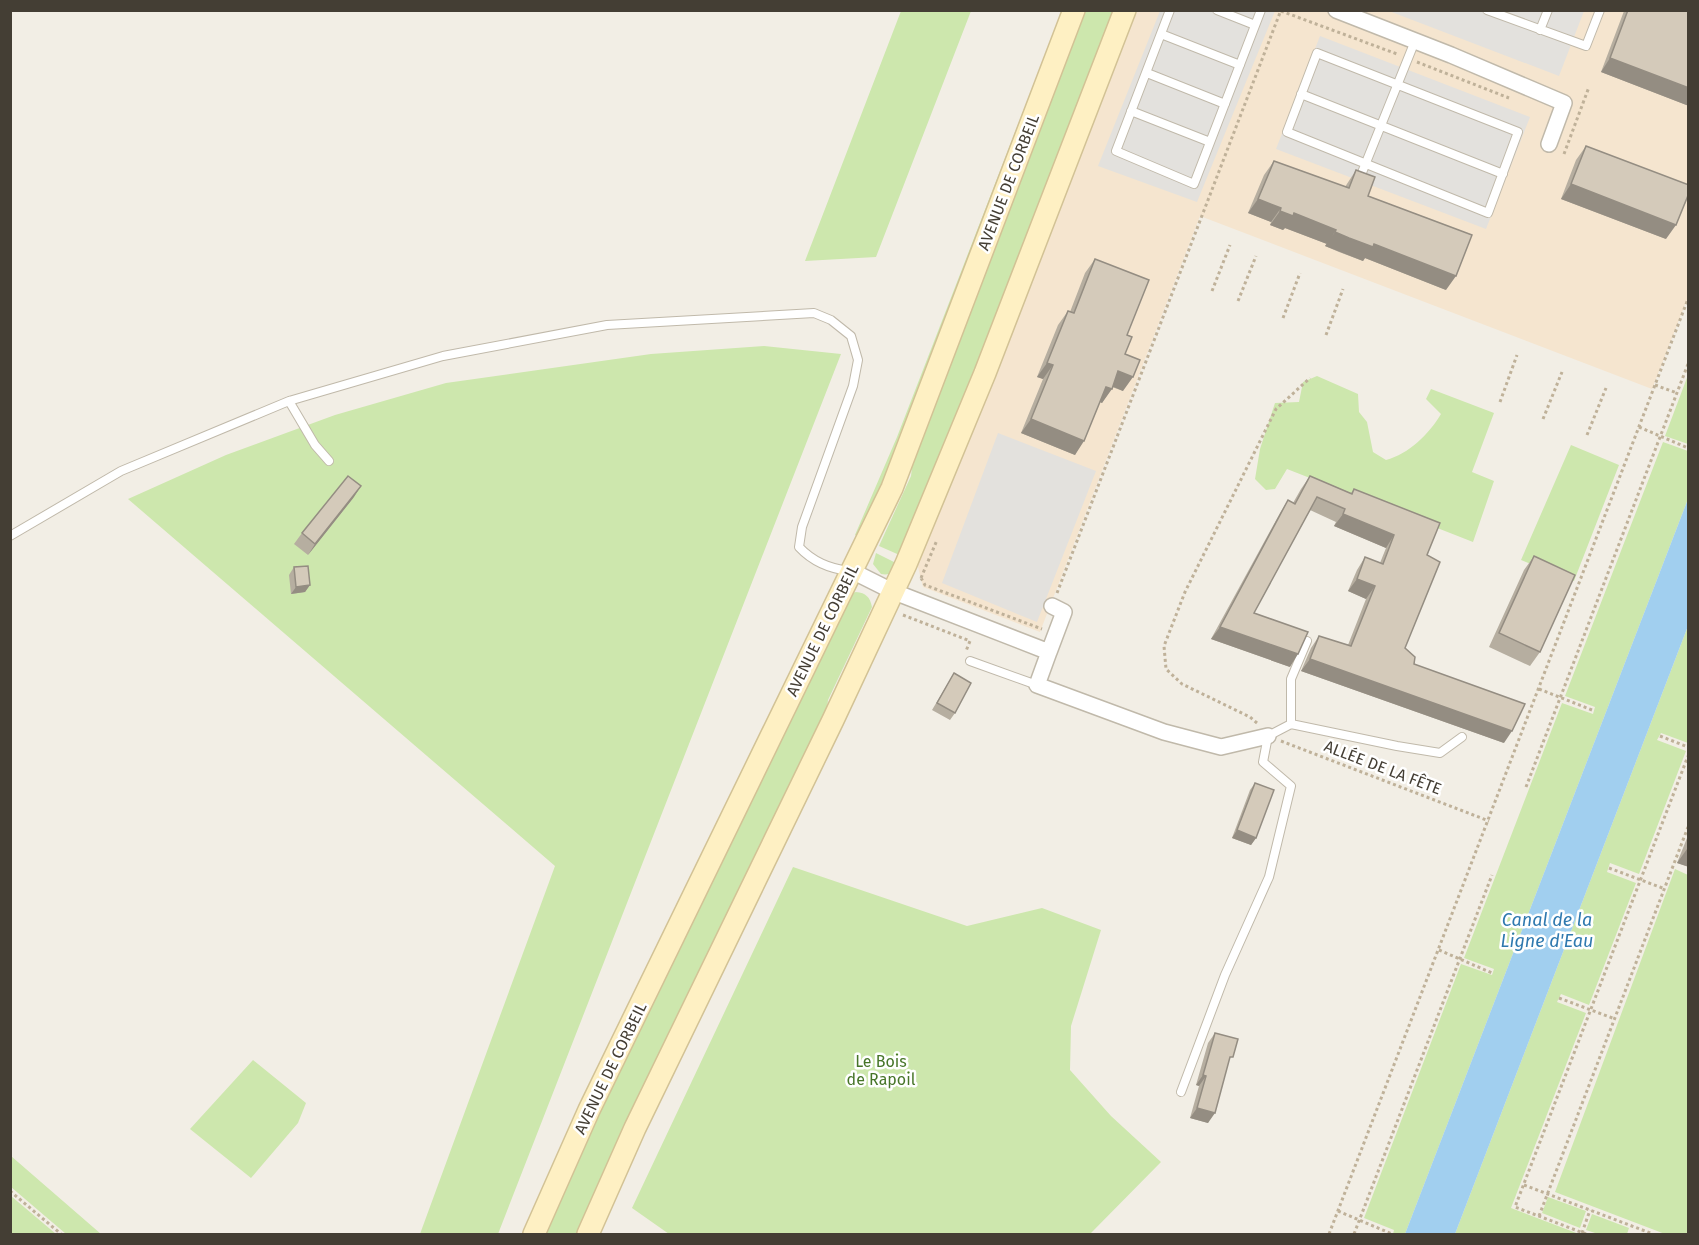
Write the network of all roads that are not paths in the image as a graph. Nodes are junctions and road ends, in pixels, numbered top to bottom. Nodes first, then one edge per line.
1 (1074, 10) edge
2 (1125, 10) edge
3 (1170, 10) edge
4 (1217, 10) edge
5 (1261, 10) edge
6 (1336, 10) edge
7 (1487, 10) edge
8 (1548, 10) edge
9 (1600, 10) edge
10 (1255, 25) junction
11 (1540, 30) junction
12 (1161, 34) junction
13 (1415, 41) junction
14 (1240, 65) junction
15 (1147, 73) junction
16 (1398, 85) junction
17 (1302, 94) junction
18 (1225, 104) junction
19 (1131, 111) junction
20 (1382, 124) junction
21 (1210, 142) junction
22 (1549, 144) dead end
23 (1365, 164) junction
24 (1503, 174) junction
25 (1359, 180) edge
26 (289, 401) junction
27 (329, 461) dead end
28 (10, 536) edge
29 (852, 571) junction
30 (892, 591) junction
31 (1052, 606) road end
32 (1307, 640) edge
33 (1043, 649) junction
34 (970, 661) road end
35 (1037, 686) junction
36 (1291, 724) junction
37 (1268, 736) junction
38 (1462, 737) dead end
39 (1181, 1092) dead end
40 (534, 1234) edge
41 (588, 1234) edge

1 - 29 main road, AVENUE DE CORBEIL
2 - 30 main road
3 - 12 lane
4 - 10 lane
5 - 10 lane
6 - 13 street
7 - 11 lane
8 - 11 lane
9 - 11 lane
10 - 14 lane
12 - 14 lane
12 - 15 lane
13 - 16 lane
13 - 22 street
14 - 18 lane
15 - 18 lane
15 - 19 lane
16 - 17 lane
16 - 20 lane
16 - 24 lane
17 - 20 lane
17 - 23 lane
18 - 21 lane
19 - 21 lane
19 - 21 lane
20 - 23 lane
20 - 24 lane
23 - 24 lane
23 - 25 lane
26 - 27 lane
26 - 28 lane
26 - 29 lane
29 - 30 street
29 - 40 main road, AVENUE DE CORBEIL
30 - 33 street
30 - 41 main road
31 - 33 street
32 - 36 lane
33 - 35 street
34 - 35 lane
35 - 37 street
36 - 37 lane
36 - 38 lane
37 - 39 lane

